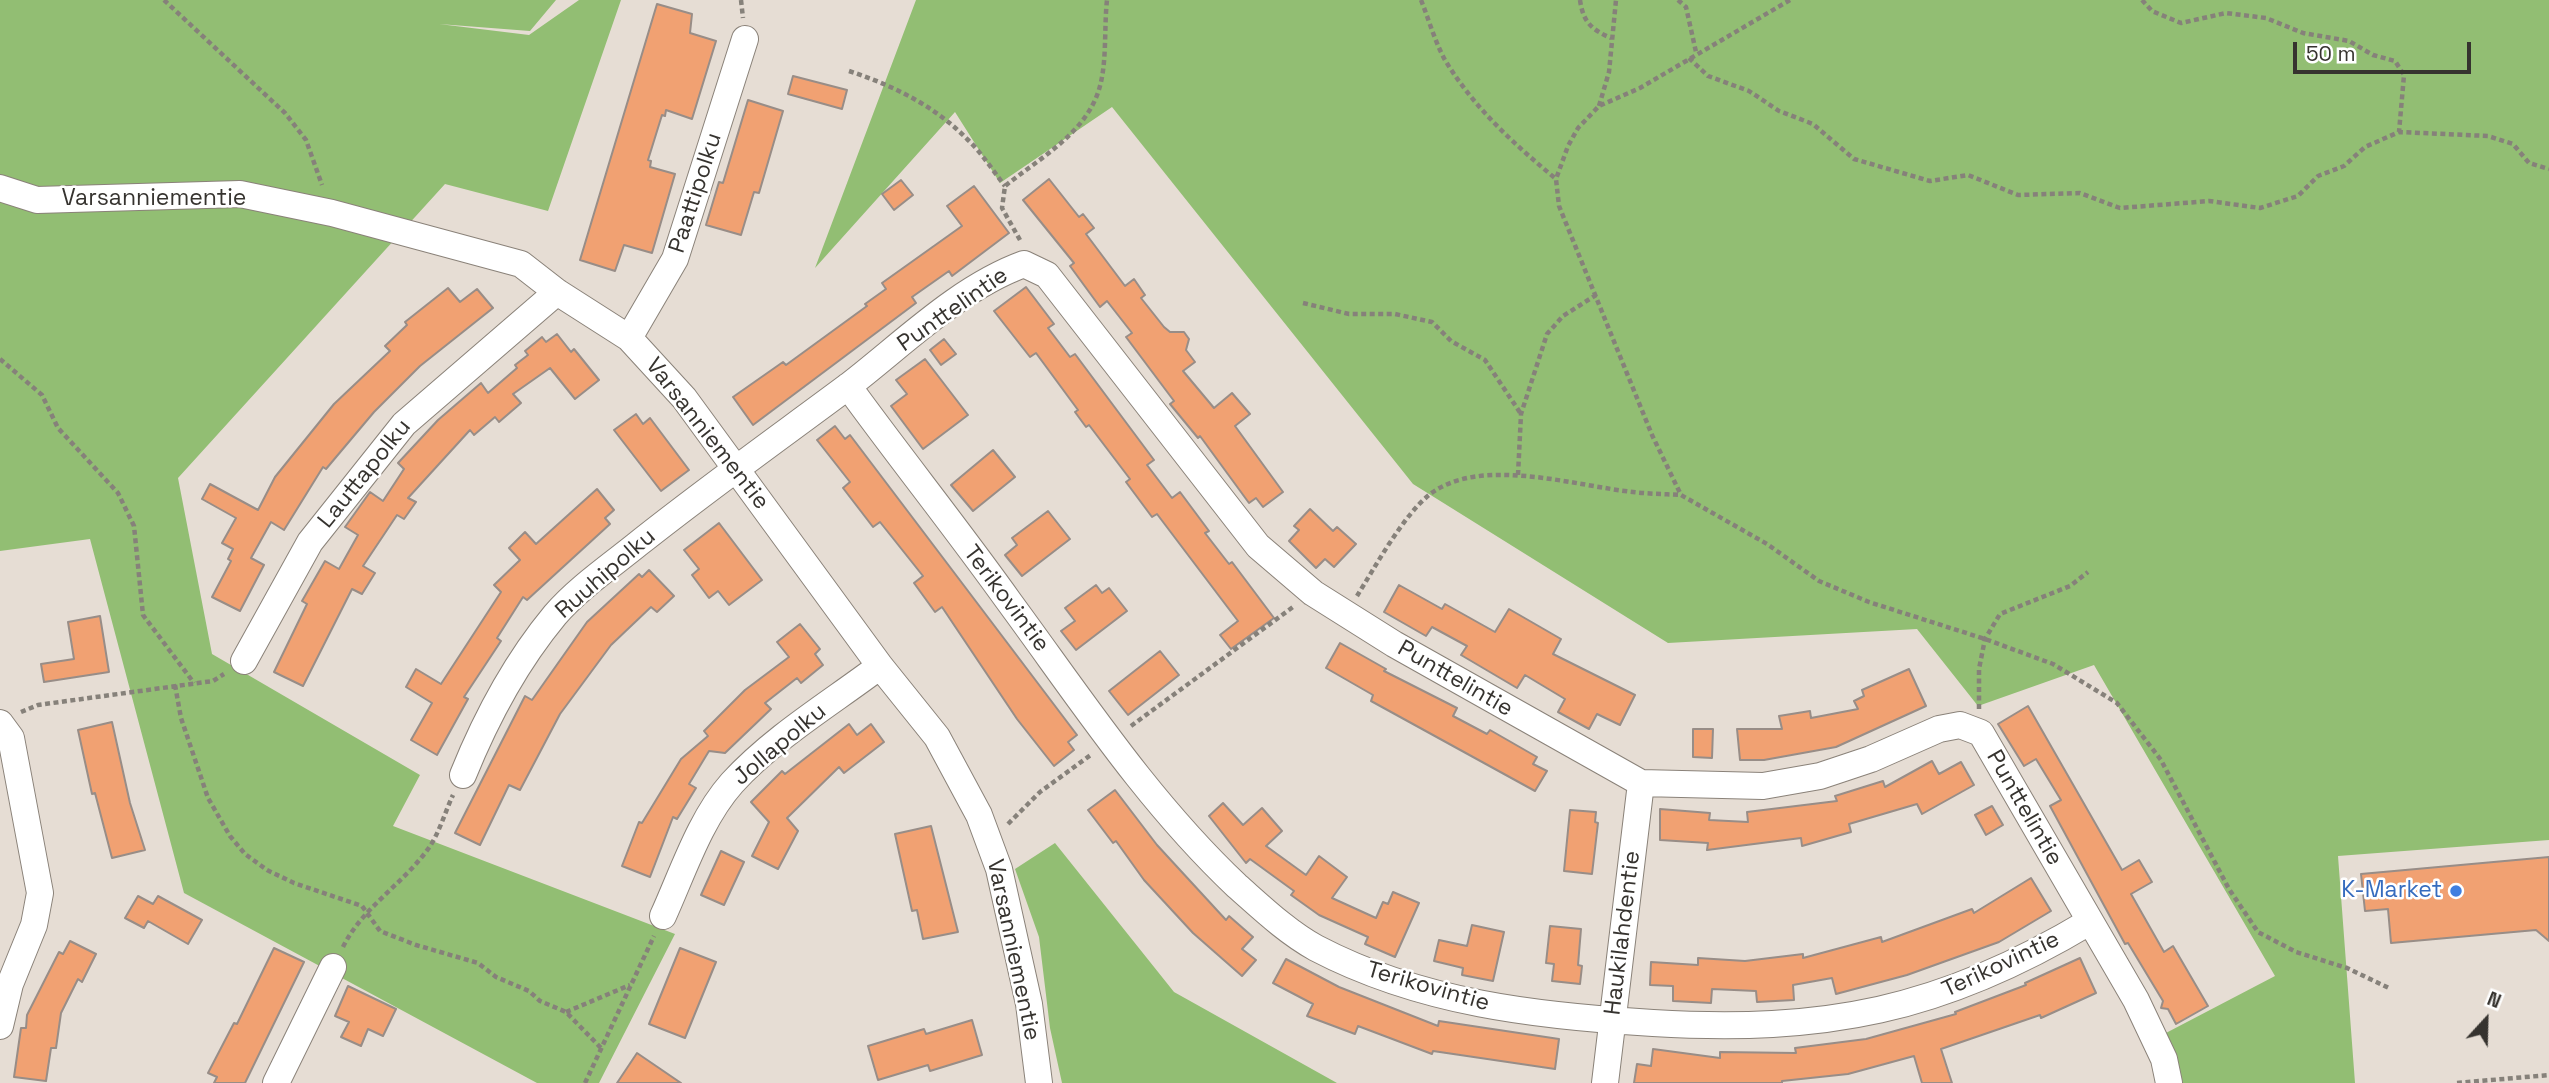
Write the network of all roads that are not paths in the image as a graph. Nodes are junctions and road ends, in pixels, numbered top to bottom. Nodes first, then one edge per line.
1 (746, 40) dead end
2 (0, 188) edge
3 (557, 292) junction
4 (629, 338) junction
5 (848, 386) junction
6 (734, 468) junction
7 (244, 661) road end
8 (880, 666) junction
9 (6, 719) edge
10 (463, 775) road end
11 (1641, 783) junction
12 (663, 916) road end
13 (2089, 922) junction
14 (333, 967) road end
15 (1612, 1021) junction
16 (0, 1026) edge
17 (276, 1083) edge
18 (1039, 1083) edge
19 (1605, 1083) edge
20 (2169, 1083) edge

1 - 4 street, Paattipolku
2 - 3 street, Varsanniementie
3 - 4 street, Varsanniementie
3 - 7 street, Lauttapolku
4 - 6 street, Varsanniementie
5 - 6 street, Punttelintie
5 - 11 street, Punttelintie
5 - 15 street, Terikovintie
6 - 8 street, Varsanniementie
6 - 10 street, Ruuhipolku
8 - 12 street, Jollapolku
8 - 18 street, Varsanniementie
9 - 16 street
11 - 13 street, Punttelintie
11 - 15 street, Haukilahdentie
13 - 15 street, Terikovintie
13 - 20 street, Punttelintie
14 - 17 street
15 - 19 street, Haukilahdentie

